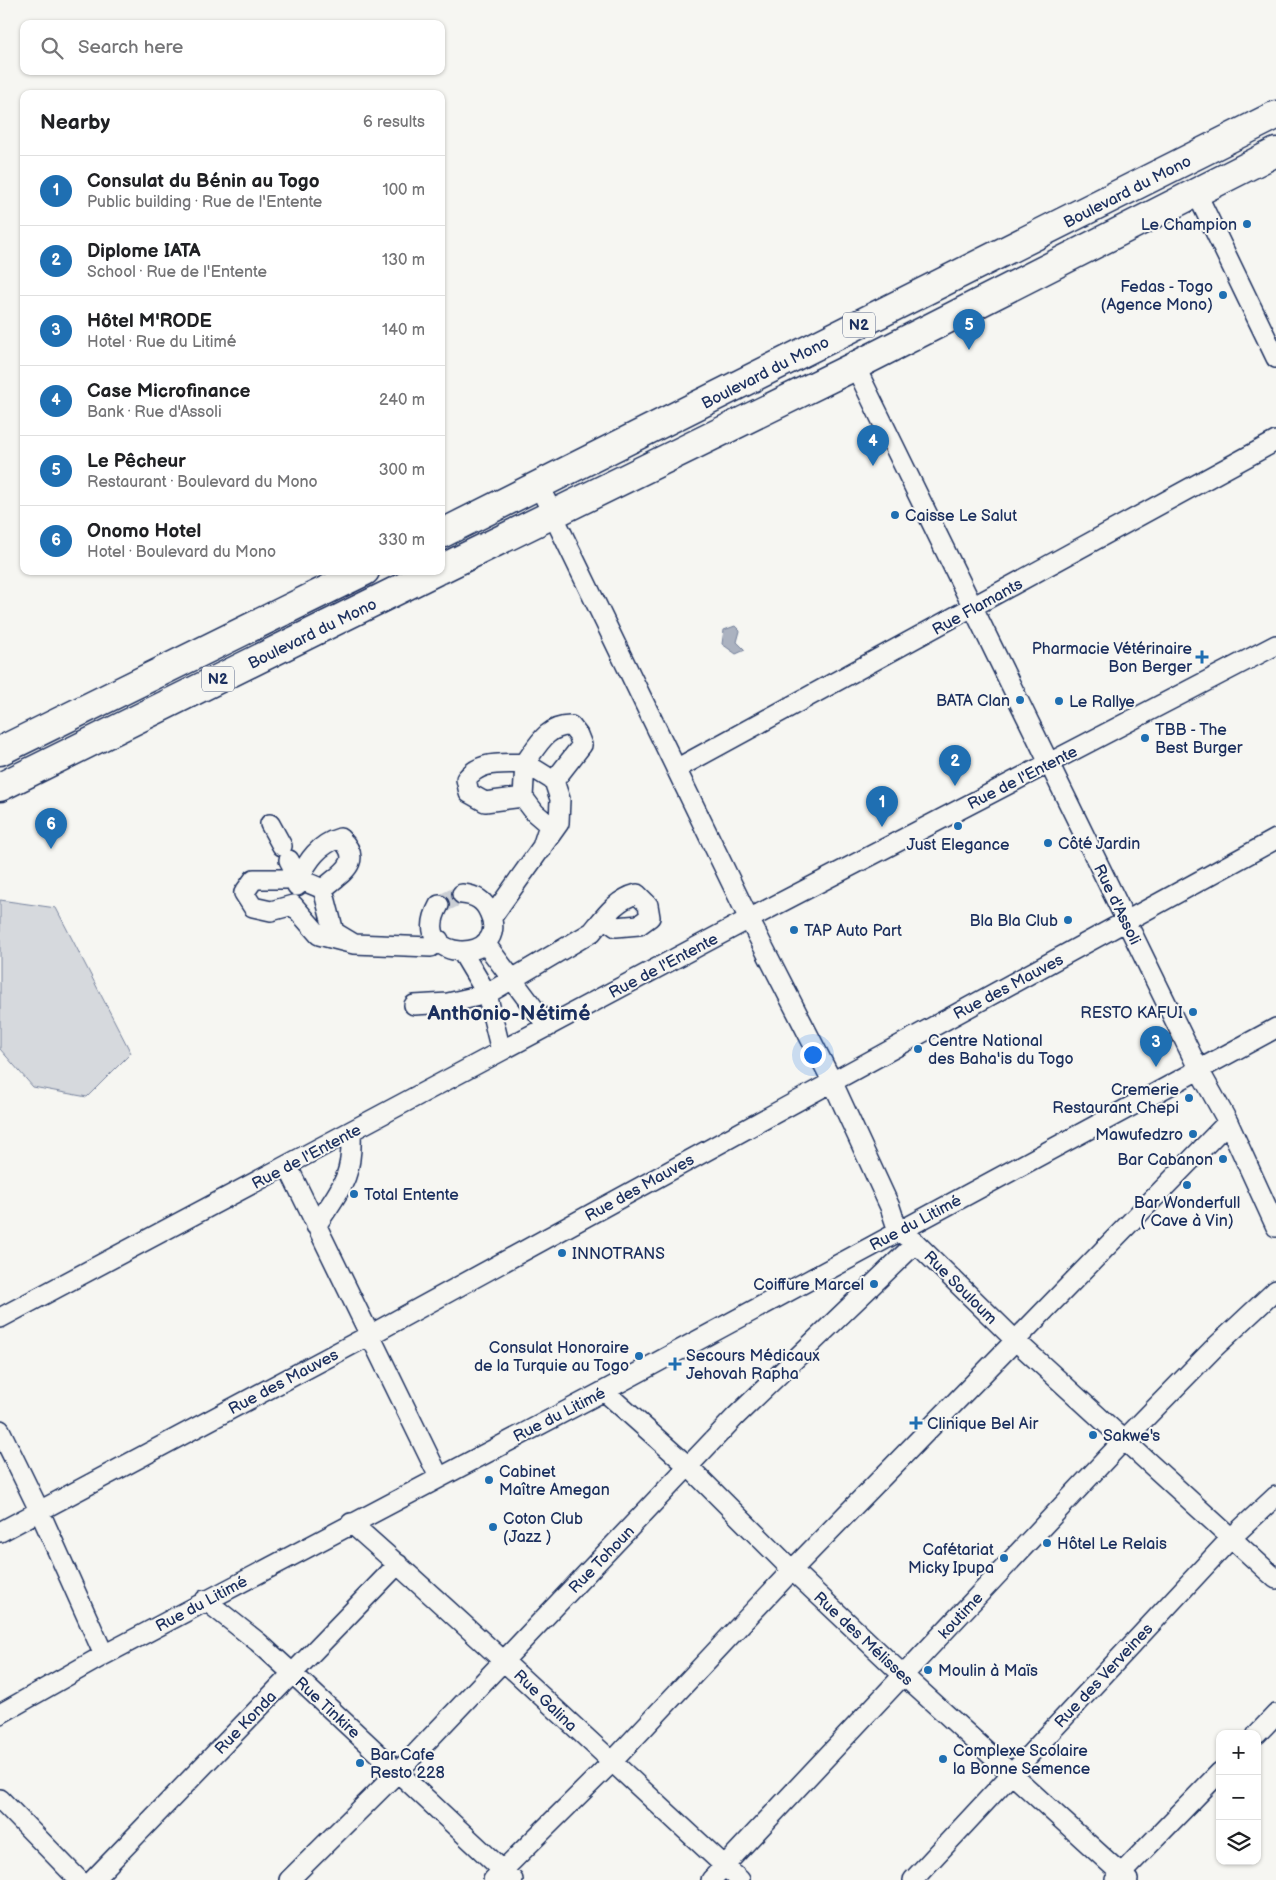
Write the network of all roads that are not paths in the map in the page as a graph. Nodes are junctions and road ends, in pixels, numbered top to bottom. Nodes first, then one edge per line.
1 (1276, 115) edge
2 (1276, 152) edge
3 (1196, 192) junction
4 (1276, 358) edge
5 (855, 366) junction
6 (1276, 441) edge
7 (539, 486) junction
8 (554, 513) junction
9 (445, 532) edge
10 (445, 567) edge
11 (357, 575) edge
12 (428, 575) edge
13 (973, 608) junction
14 (1276, 645) edge
15 (0, 751) edge
16 (525, 763) junction
17 (1050, 763) junction
18 (676, 769) junction
19 (554, 781) junction
20 (0, 787) edge
21 (523, 796) junction
22 (270, 824) dead end
23 (1276, 839) edge
24 (540, 850) junction
25 (299, 879) junction
26 (323, 889) junction
27 (462, 894) dead end
28 (293, 905) junction
29 (439, 905) dead end
30 (492, 917) junction
31 (604, 918) dead end
32 (749, 919) junction
33 (1127, 922) junction
34 (439, 940) junction
35 (485, 943) junction
36 (354, 944) junction
37 (462, 952) junction
38 (511, 978) junction
39 (487, 994) junction
40 (414, 1005) dead end
41 (548, 1027) junction
42 (1276, 1028) edge
43 (501, 1051) junction
44 (1199, 1070) junction
45 (832, 1081) junction
46 (1228, 1122) junction
47 (351, 1133) junction
48 (288, 1167) junction
49 (1274, 1220) edge
50 (316, 1226) junction
51 (898, 1231) junction
52 (916, 1243) junction
53 (1276, 1290) edge
54 (0, 1318) edge
55 (370, 1334) junction
56 (1016, 1341) junction
57 (604, 1391) junction
58 (0, 1430) edge
59 (1124, 1440) junction
60 (689, 1467) junction
61 (439, 1476) junction
62 (1276, 1496) edge
63 (39, 1510) junction
64 (351, 1523) junction
65 (0, 1532) edge
66 (1231, 1538) junction
67 (398, 1564) junction
68 (792, 1570) junction
69 (1276, 1579) edge
70 (205, 1600) junction
71 (104, 1655) junction
72 (504, 1660) junction
73 (292, 1673) junction
74 (903, 1675) junction
75 (0, 1714) edge
76 (1276, 1714) edge
77 (1261, 1730) edge
78 (611, 1763) junction
79 (398, 1772) junction
80 (1011, 1773) junction
81 (1217, 1775) edge
82 (0, 1800) edge
83 (725, 1867) junction
84 (503, 1877) edge
85 (1122, 1878) edge
86 (79, 1880) edge
87 (93, 1880) edge
88 (290, 1880) edge
89 (710, 1880) edge
90 (740, 1880) edge
91 (913, 1880) edge

1 - 7 highway, Boulevard du Mono / N2
2 - 3 highway, Boulevard du Mono / N2
3 - 4 street
3 - 5 highway, Boulevard du Mono / N2
5 - 8 highway, Boulevard du Mono / N2
5 - 13 street, Rue d'Assoli
6 - 13 street, Rue Flamants
7 - 8 street
7 - 9 highway, Boulevard du Mono / N2
8 - 10 highway, Boulevard du Mono / N2
8 - 18 street
11 - 15 highway, Boulevard du Mono / N2
12 - 20 highway, Boulevard du Mono / N2
13 - 17 street, Rue d'Assoli
13 - 18 street, Rue Flamants
14 - 17 street, Rue de l'Entente
16 - 19 street
16 - 19 street
16 - 21 street
16 - 21 street
17 - 32 street, Rue de l'Entente
17 - 33 street, Rue d'Assoli
18 - 32 street
19 - 24 street
21 - 24 street
22 - 25 street
23 - 33 street, Rue des Mauves
24 - 30 street
25 - 26 street
25 - 26 street
25 - 28 street
25 - 28 street
26 - 36 street
27 - 30 street
28 - 36 street
29 - 34 street
30 - 35 street
31 - 38 street
32 - 41 street, Rue de l'Entente
32 - 45 street
33 - 44 street, Rue d'Assoli
33 - 45 street, Rue des Mauves
34 - 36 street
34 - 37 street
35 - 37 street
35 - 38 street
37 - 39 street
38 - 39 street
38 - 41 street
39 - 40 street
39 - 43 street
41 - 43 street, Rue de l'Entente
42 - 44 street, Rue du Litimé
43 - 47 street, Rue de l'Entente
44 - 46 street, Rue d'Assoli
44 - 51 street, Rue du Litimé
45 - 51 street
45 - 55 street, Rue des Mauves
46 - 49 street, Rue d'Assoli
46 - 56 street
47 - 48 street, Rue de l'Entente
47 - 50 street
48 - 50 street
48 - 54 street, Rue de l'Entente
50 - 55 street
51 - 52 street, Rue Souloum
51 - 57 street, Rue du Litimé
52 - 56 street, Rue Souloum
52 - 60 street, Rue Tohoun
53 - 59 street, koutime
55 - 61 street
55 - 63 street, Rue des Mauves
56 - 59 street, Rue Souloum
56 - 68 street
57 - 60 street, Rue des Mélisses
57 - 61 street, Rue du Litimé
58 - 63 street
59 - 66 street, Rue Souloum
59 - 74 street, koutime
60 - 68 street, Rue des Mélisses
60 - 72 street, Rue Tohoun
61 - 64 street, Rue du Litimé
62 - 66 street, Rue des Verveines
63 - 65 street, Rue des Mauves
63 - 71 street
64 - 67 street, Rue Galina
64 - 70 street, Rue du Litimé
66 - 69 street, Rue Souloum
66 - 80 street, Rue des Verveines
67 - 72 street, Rue Galina
67 - 73 street, Rue Konda
68 - 74 street, Rue des Mélisses
68 - 78 street
70 - 71 street, Rue du Litimé
70 - 73 street, Rue Tinkire
71 - 75 street, Rue du Litimé
72 - 78 street, Rue Galina
72 - 79 street, Rue Tohoun
73 - 79 street, Rue Tinkire
73 - 87 street, Rue Konda
74 - 80 street, Rue des Mélisses
74 - 83 street, koutime
76 - 77 street
78 - 83 street, Rue Galina
78 - 84 street
79 - 84 street, Rue Tinkire
79 - 88 street, Rue Tohoun
80 - 85 street, Rue des Mélisses
80 - 91 street, Rue des Verveines
81 - 85 street
82 - 86 street
83 - 89 street, koutime
83 - 90 street, Rue Galina

